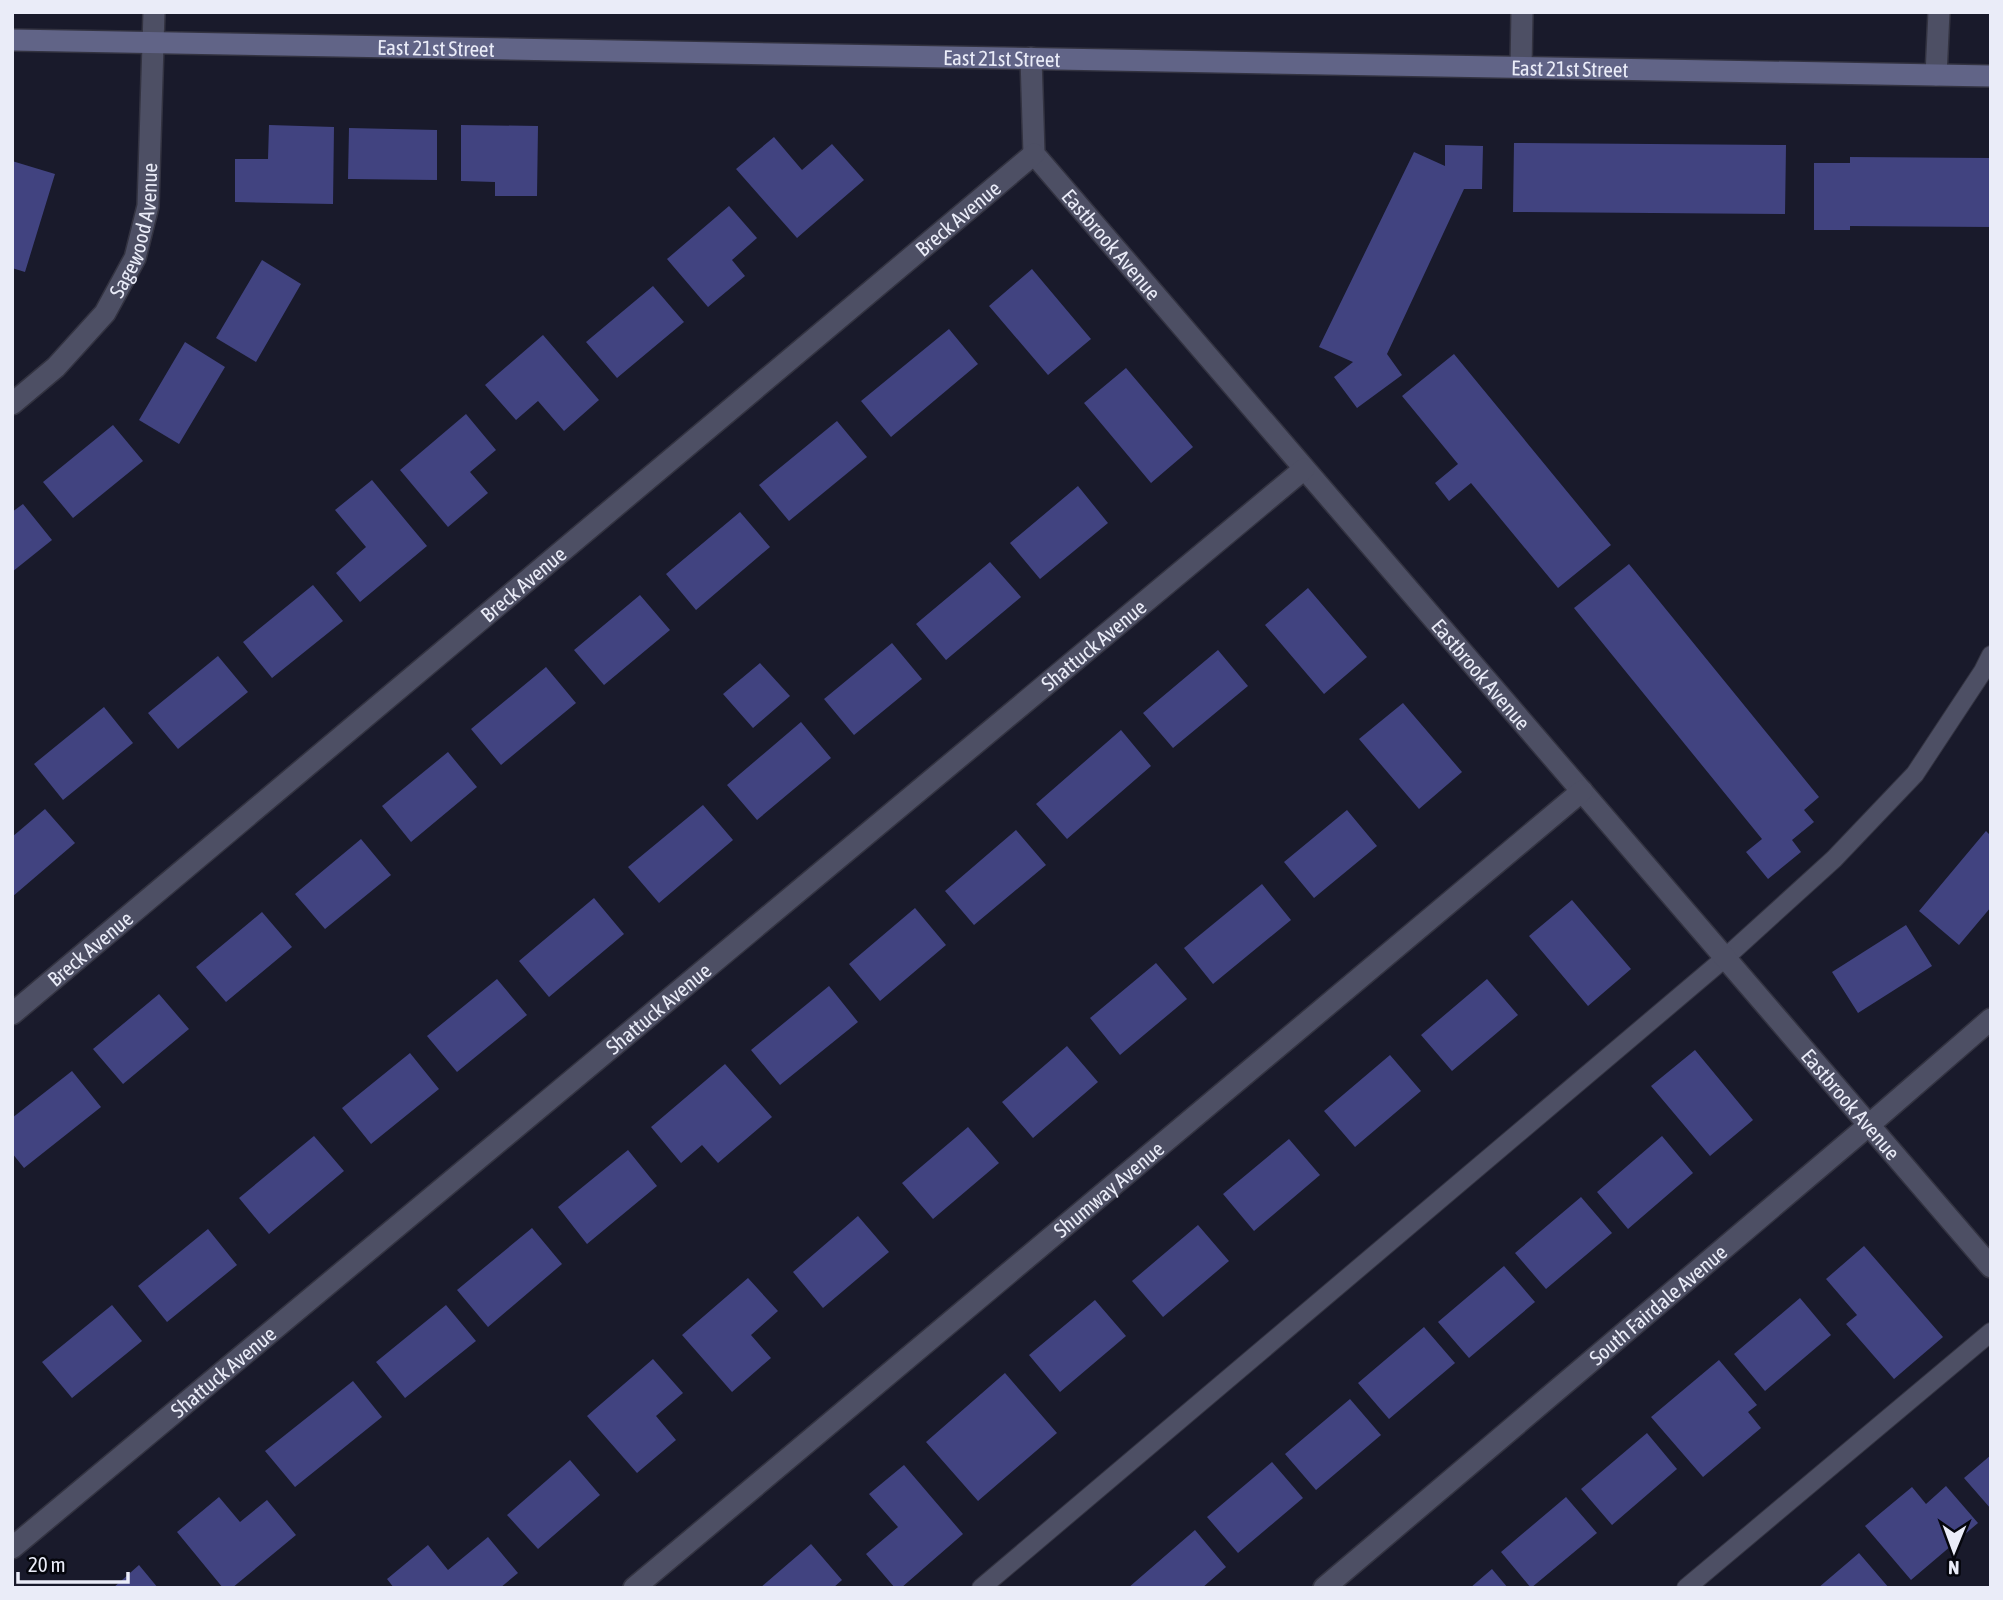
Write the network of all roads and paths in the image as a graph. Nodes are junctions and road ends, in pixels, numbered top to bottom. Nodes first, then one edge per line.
1 (154, 12) edge
2 (1522, 12) edge
3 (1939, 12) edge
4 (12, 40) edge
5 (152, 42) junction
6 (1031, 58) junction
7 (1521, 67) junction
8 (1936, 75) junction
9 (1991, 76) edge
10 (1034, 154) junction
11 (12, 404) edge
12 (1304, 469) junction
13 (1991, 655) edge
14 (1581, 791) junction
15 (1725, 958) junction
16 (12, 1014) edge
17 (1991, 1019) edge
18 (1869, 1125) junction
19 (1991, 1267) edge
20 (1991, 1332) edge
21 (12, 1548) edge
22 (634, 1588) edge
23 (981, 1588) edge
24 (1324, 1588) edge
25 (1686, 1588) edge

1 - 5 street, Sagewood Avenue
2 - 7 street
3 - 8 street
4 - 5 street, East 21st Street
5 - 6 street, East 21st Street
5 - 11 street, Sagewood Avenue
6 - 7 street, East 21st Street
6 - 10 street
7 - 8 street, East 21st Street
8 - 9 street, East 21st Street
10 - 12 street, Eastbrook Avenue
10 - 16 street, Breck Avenue
12 - 14 street, Eastbrook Avenue
12 - 21 street, Shattuck Avenue
13 - 15 lane
14 - 15 street, Eastbrook Avenue
14 - 22 street, Shumway Avenue
15 - 18 street, Eastbrook Avenue
15 - 23 lane
17 - 18 street, South Fairdale Avenue
18 - 19 street, Eastbrook Avenue
18 - 24 street, South Fairdale Avenue
20 - 25 lane

